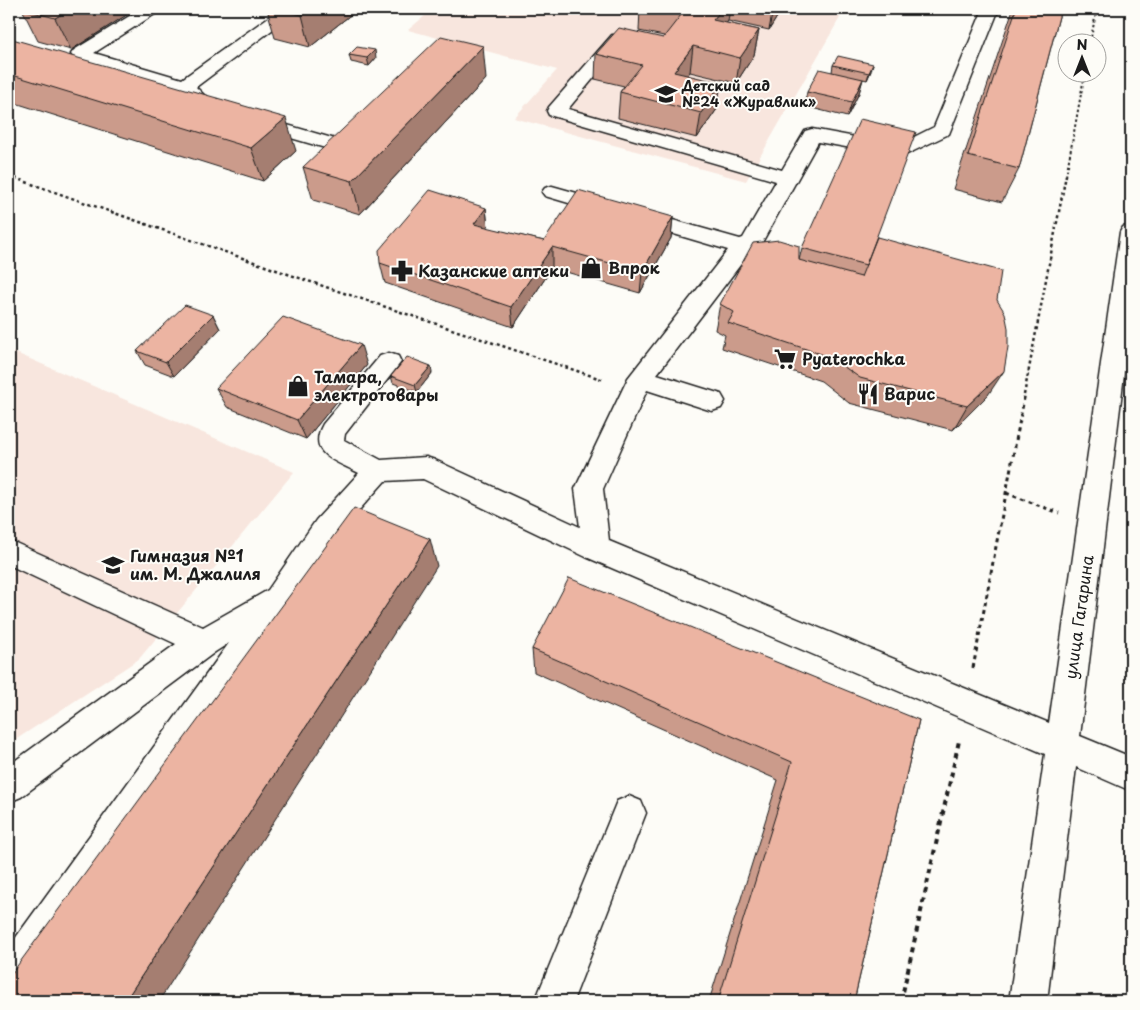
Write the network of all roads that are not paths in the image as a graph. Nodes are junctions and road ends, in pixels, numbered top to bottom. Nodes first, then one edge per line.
1 (152, 9) edge
2 (290, 9) edge
3 (990, 9) edge
4 (618, 39) edge
5 (185, 86) junction
6 (374, 123) edge
7 (788, 178) junction
8 (552, 192) dead end
9 (1130, 245) edge
10 (742, 247) junction
11 (389, 362) dead end
12 (638, 384) junction
13 (712, 401) dead end
14 (378, 471) junction
15 (596, 548) junction
16 (9, 552) edge
17 (282, 596) junction
18 (204, 642) junction
19 (1062, 745) junction
20 (1131, 774) edge
21 (9, 785) edge
22 (629, 813) dead end
23 (9, 979) edge
24 (554, 1001) edge
25 (1028, 1001) edge

1 - 5 street
2 - 5 street
3 - 7 street
4 - 7 street
5 - 6 street
7 - 10 street
8 - 10 street
9 - 19 street, улица Гагарина
10 - 12 street
11 - 14 street
12 - 13 street
12 - 15 street
14 - 15 street
14 - 17 street
15 - 19 street
16 - 18 street
17 - 18 street
17 - 23 street
18 - 21 street
19 - 20 street
19 - 25 street, улица Гагарина
22 - 24 street

